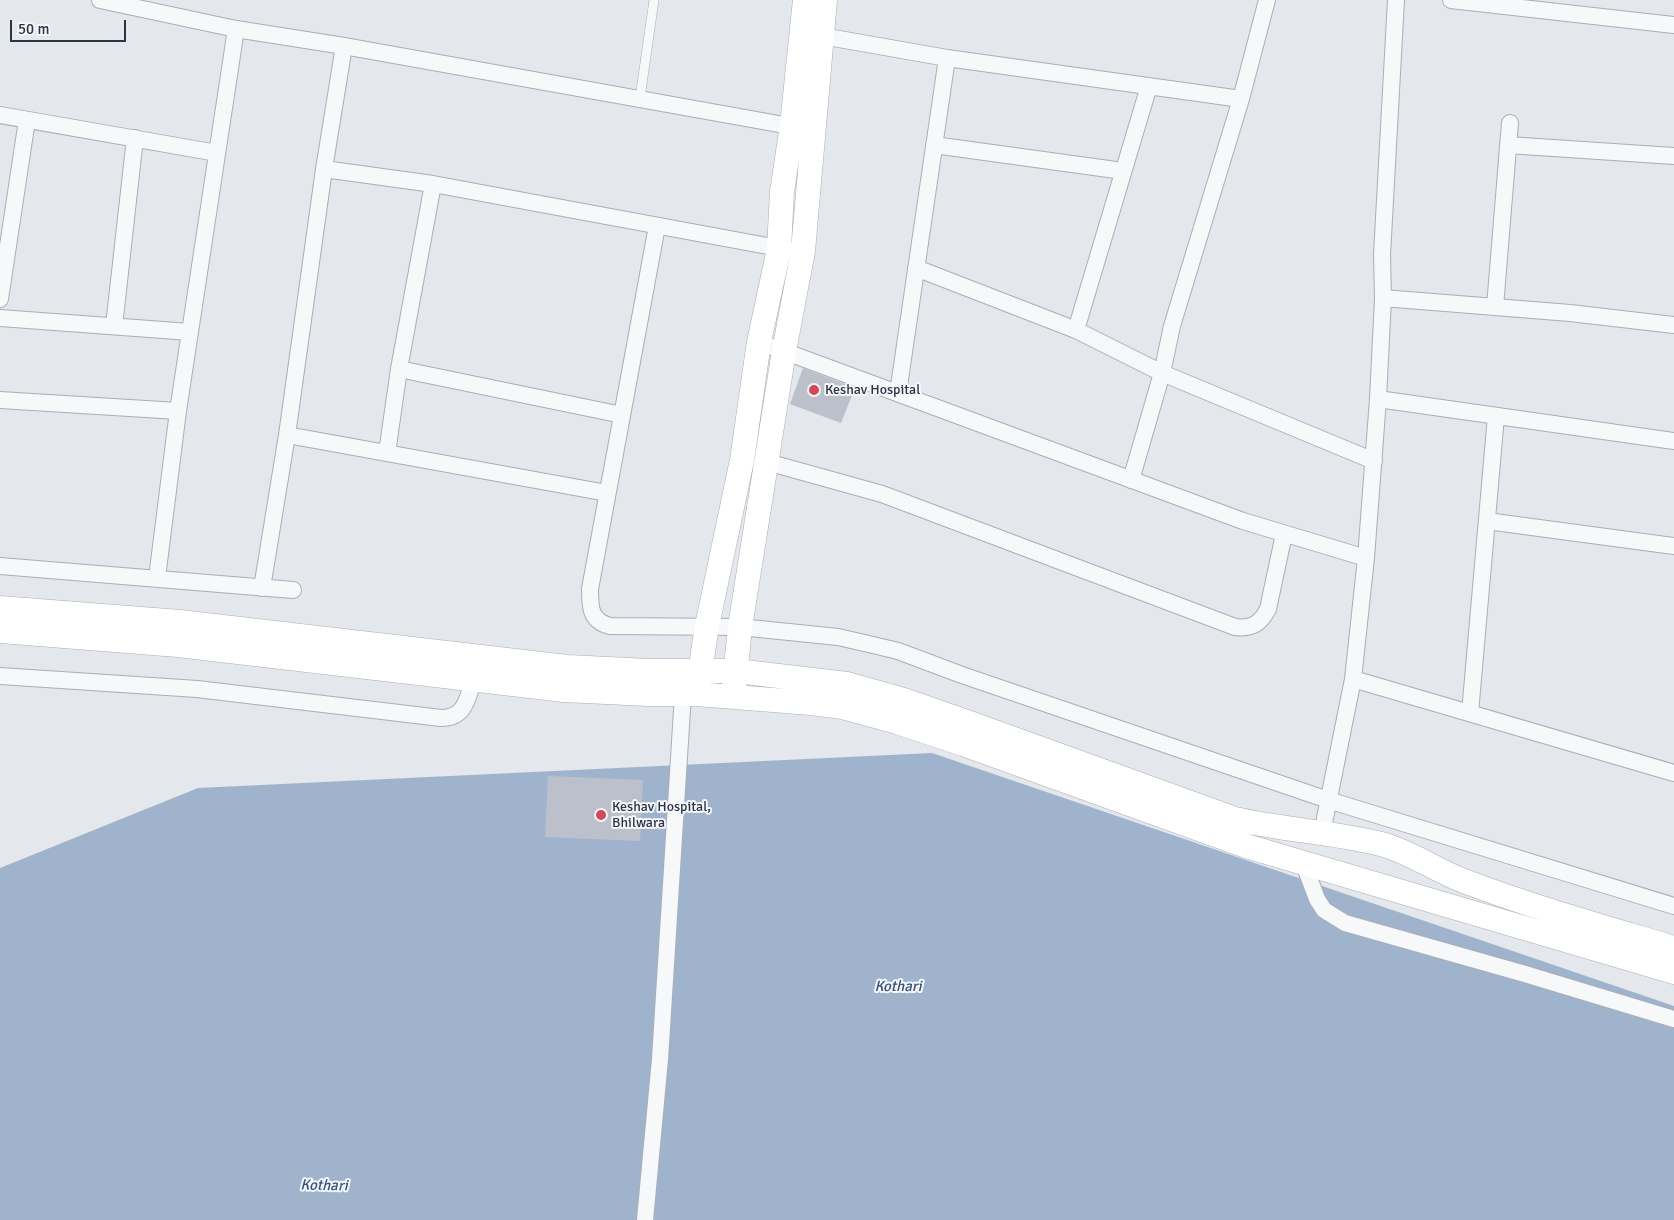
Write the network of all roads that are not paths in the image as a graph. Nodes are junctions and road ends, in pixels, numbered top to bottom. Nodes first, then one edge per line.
1 (654, 0) edge
2 (805, 0) edge
3 (825, 0) edge
4 (1267, 0) edge
5 (1396, 0) edge
6 (1451, 0) edge
7 (110, 1) edge
8 (1550, 6) edge
9 (1674, 25) edge
10 (236, 29) junction
11 (822, 36) junction
12 (344, 46) junction
13 (947, 58) junction
14 (1148, 86) junction
15 (640, 98) junction
16 (1241, 99) junction
17 (0, 115) edge
18 (27, 120) junction
19 (1510, 123) dead end
20 (803, 128) junction
21 (135, 138) junction
22 (934, 145) junction
23 (1508, 145) junction
24 (217, 153) junction
25 (1674, 156) edge
26 (324, 169) junction
27 (1123, 171) junction
28 (433, 184) junction
29 (656, 226) junction
30 (779, 249) junction
31 (803, 251) junction
32 (916, 268) junction
33 (0, 298) edge
34 (1383, 298) junction
35 (1495, 307) junction
36 (0, 318) edge
37 (1674, 325) edge
38 (114, 326) junction
39 (1076, 330) junction
40 (190, 332) junction
41 (760, 342) junction
42 (784, 351) junction
43 (399, 369) junction
44 (1162, 373) junction
45 (898, 393) junction
46 (1378, 399) junction
47 (0, 400) edge
48 (178, 411) junction
49 (622, 415) junction
50 (1496, 416) junction
51 (287, 434) junction
52 (1674, 441) edge
53 (387, 453) junction
54 (1374, 461) junction
55 (767, 462) junction
56 (1131, 480) junction
57 (607, 493) junction
58 (1487, 521) junction
59 (1284, 534) junction
60 (1674, 546) edge
61 (1366, 558) junction
62 (0, 566) edge
63 (157, 578) junction
64 (262, 588) junction
65 (293, 590) dead end
66 (0, 608) edge
67 (707, 626) junction
68 (740, 627) junction
69 (0, 631) edge
70 (700, 670) junction
71 (736, 671) junction
72 (0, 676) edge
73 (474, 679) junction
74 (1353, 679) junction
75 (690, 694) junction
76 (733, 697) junction
77 (1470, 713) junction
78 (1674, 773) edge
79 (1328, 800) junction
80 (1322, 834) junction
81 (1303, 862) junction
82 (1674, 906) edge
83 (1674, 948) edge
84 (1674, 972) edge
85 (1674, 1019) edge
86 (645, 1220) edge

1 - 15 lane
2 - 20 main road
3 - 11 main road
4 - 16 street
5 - 34 street
6 - 8 street
7 - 10 street
8 - 9 street
10 - 12 street
10 - 24 street
11 - 13 street
11 - 20 main road
12 - 15 street
12 - 26 street
13 - 14 street
13 - 22 street
14 - 16 street
14 - 27 street
15 - 20 street
16 - 44 street
17 - 18 street
18 - 21 street
18 - 33 street
19 - 23 street
20 - 30 main road
20 - 31 main road
21 - 24 street
21 - 38 street
22 - 27 street
22 - 32 street
23 - 25 street
23 - 35 street
24 - 40 street
26 - 28 street
26 - 51 street
27 - 39 street
28 - 29 street
28 - 43 street
29 - 30 street
29 - 49 street
30 - 31 street
30 - 41 main road
31 - 42 main road
32 - 39 street
32 - 45 street
34 - 35 street
34 - 46 street
35 - 37 street
36 - 38 street
38 - 40 street
39 - 44 street
40 - 48 street
41 - 42 street
41 - 67 main road
42 - 45 street
42 - 55 main road
43 - 49 street
43 - 53 street
44 - 54 street
44 - 56 street
45 - 56 street
46 - 50 street
46 - 54 street
47 - 48 street
48 - 63 street
49 - 57 street
50 - 52 street
50 - 58 street
51 - 53 street
51 - 64 street
53 - 57 street
54 - 61 street
55 - 59 street
55 - 68 main road
56 - 59 street
57 - 67 street
58 - 60 street
58 - 77 street
59 - 61 street
61 - 74 street
62 - 63 street
63 - 64 street
64 - 65 street
66 - 70 main road
67 - 68 street
67 - 70 main road
68 - 71 main road
68 - 79 street
69 - 73 main road
70 - 71 main road
70 - 75 main road
71 - 76 main road
71 - 80 main road
72 - 73 street
73 - 75 main road
74 - 77 street
74 - 79 street
75 - 76 main road
75 - 86 street
76 - 81 main road
77 - 78 street
79 - 80 street
79 - 82 street
80 - 83 main road
81 - 84 main road
81 - 85 street

